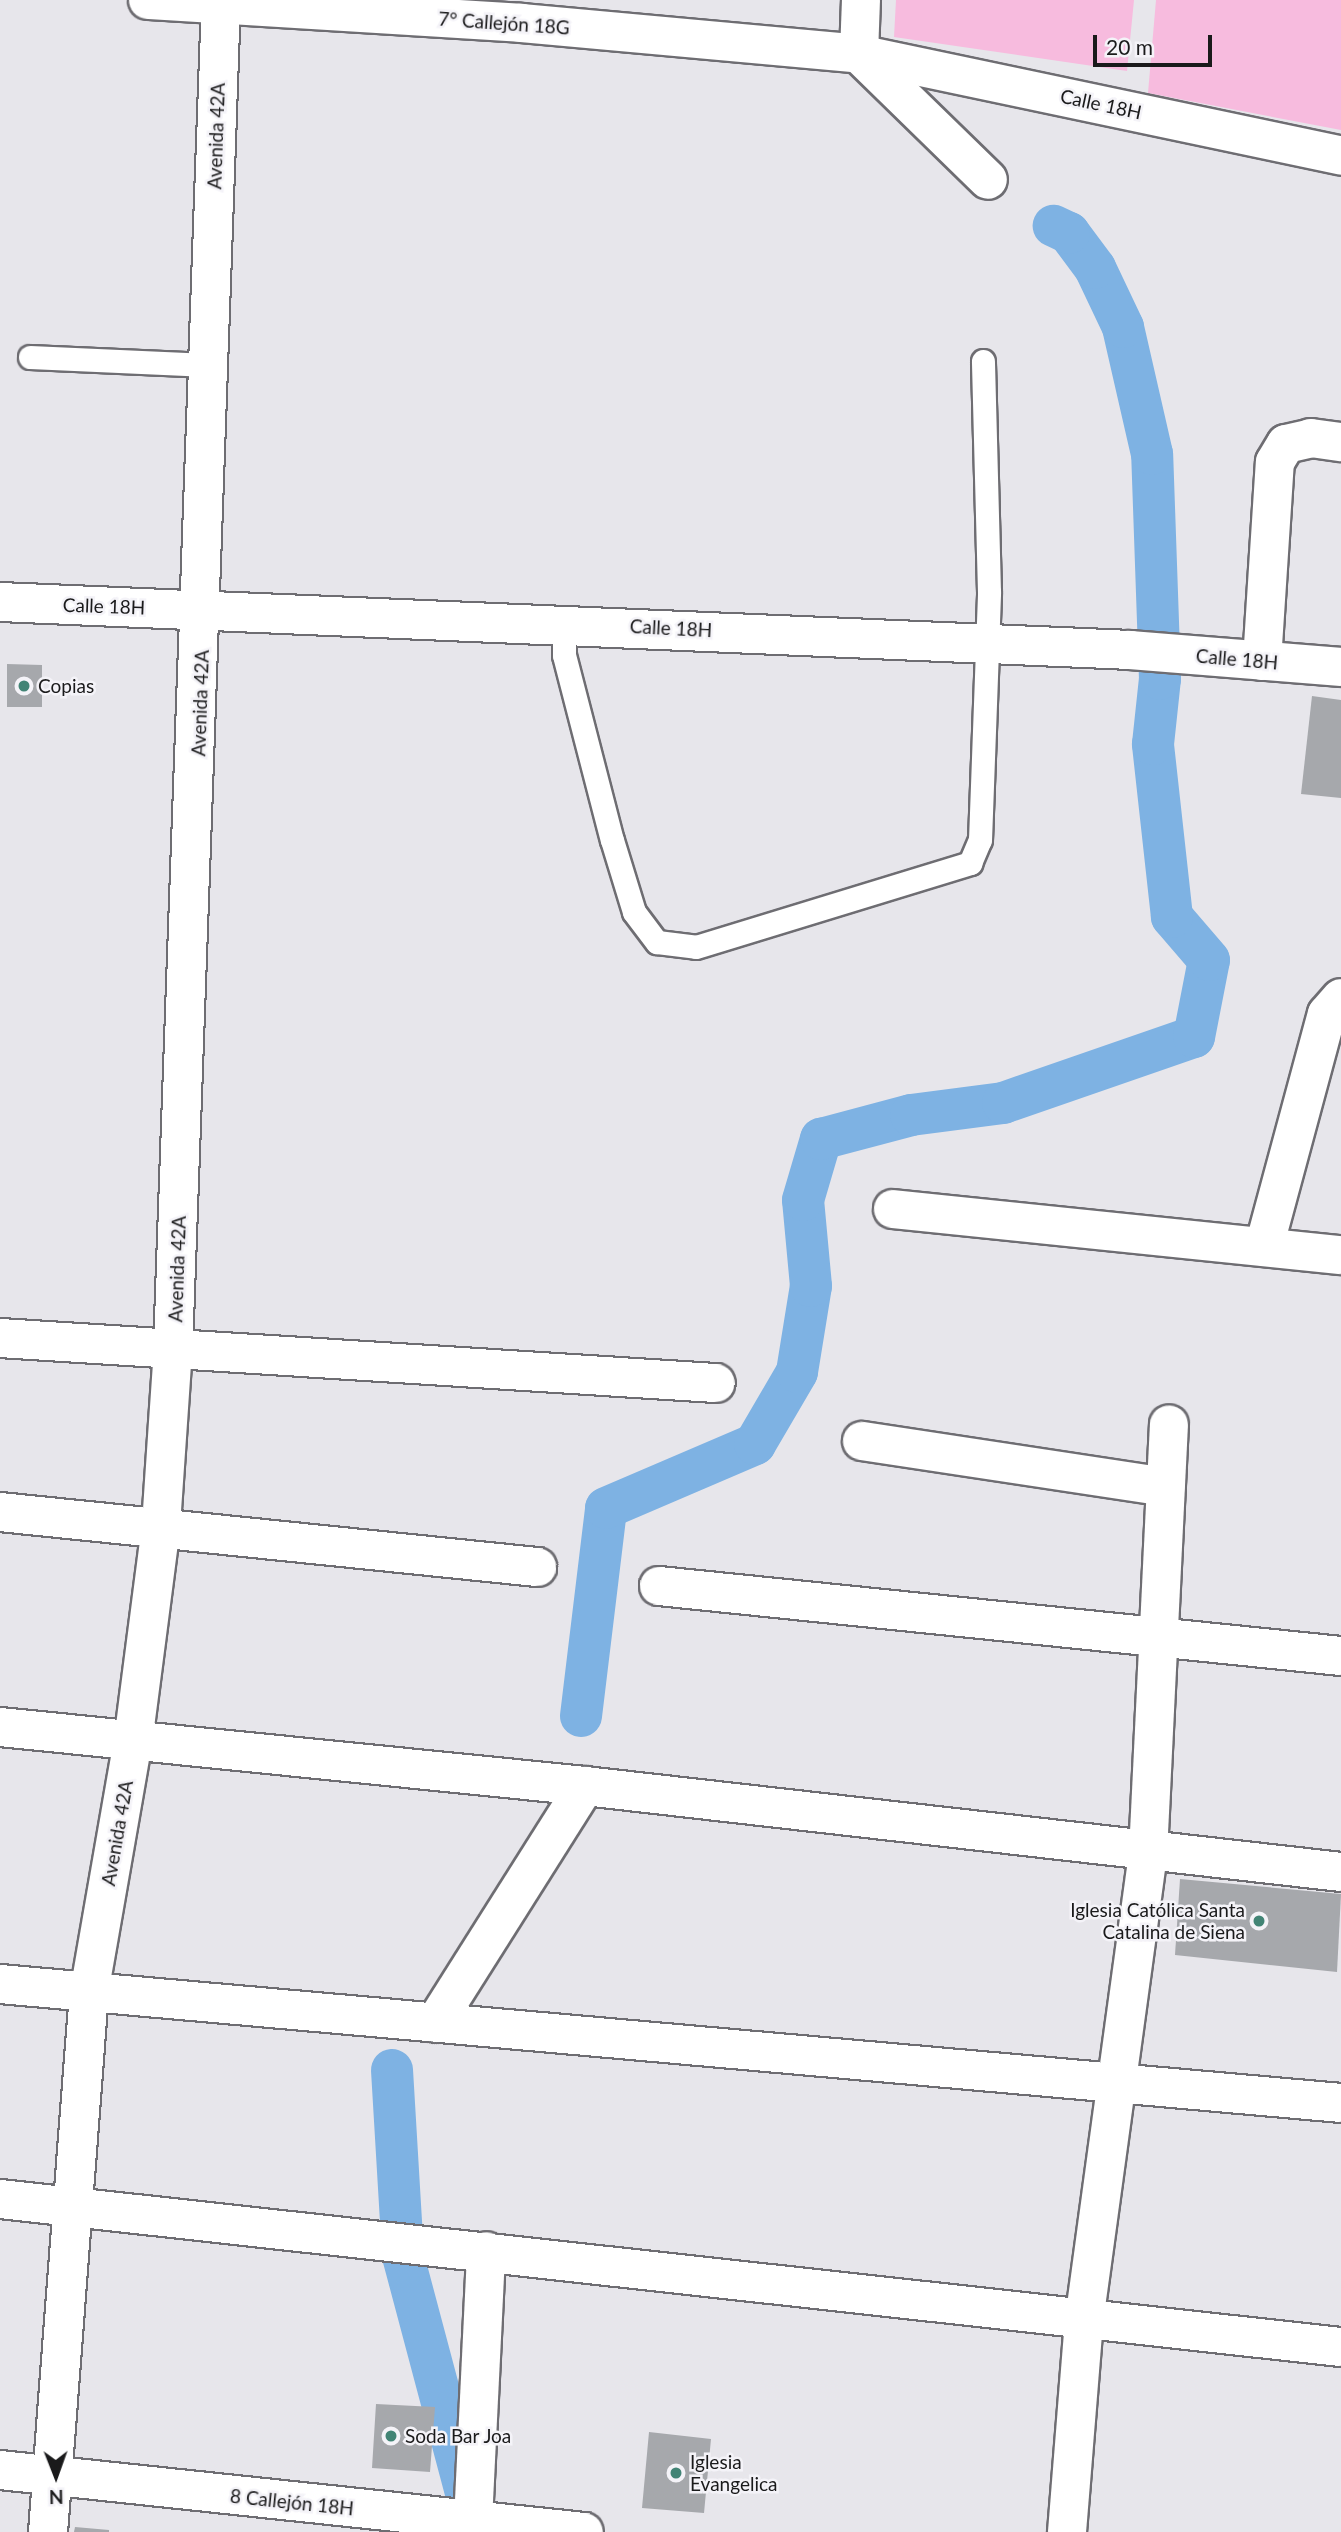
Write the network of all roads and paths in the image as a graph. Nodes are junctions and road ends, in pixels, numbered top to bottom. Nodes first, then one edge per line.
1 (148, 0) edge
2 (861, 0) edge
3 (221, 2) edge
4 (522, 11) edge
5 (859, 54) junction
6 (1341, 156) edge
7 (988, 180) dead end
8 (30, 357) dead end
9 (983, 361) dead end
10 (208, 365) junction
11 (1341, 442) edge
12 (0, 602) edge
13 (204, 610) junction
14 (564, 623) junction
15 (987, 644) junction
16 (1262, 661) junction
17 (1341, 667) edge
18 (1341, 999) edge
19 (893, 1209) dead end
20 (1264, 1247) junction
21 (1341, 1255) edge
22 (0, 1338) edge
23 (173, 1349) junction
24 (716, 1383) dead end
25 (1169, 1425) dead end
26 (862, 1441) dead end
27 (1166, 1487) junction
28 (0, 1512) edge
29 (161, 1525) junction
30 (537, 1567) dead end
31 (659, 1586) dead end
32 (1159, 1637) junction
33 (1341, 1656) edge
34 (0, 1727) edge
35 (133, 1742) junction
36 (585, 1786) junction
37 (1148, 1853) junction
38 (1341, 1872) edge
39 (0, 1984) edge
40 (89, 1993) junction
41 (435, 2023) junction
42 (1119, 2084) junction
43 (1341, 2103) edge
44 (0, 2199) edge
45 (74, 2204) junction
46 (486, 2251) junction
47 (1084, 2321) junction
48 (1341, 2347) edge
49 (0, 2470) edge
50 (53, 2475) junction
51 (473, 2521) junction
52 (48, 2532) edge
53 (584, 2532) edge
54 (1067, 2532) edge

1 - 3 street, 7° Callejón 18G
2 - 5 street
3 - 4 street, 7° Callejón 18G
3 - 10 street, Avenida 42A
4 - 5 street, 7° Callejón 18G
5 - 6 street, Calle 18H
5 - 7 street
8 - 10 lane
9 - 15 lane
10 - 13 street, Avenida 42A
11 - 16 street
12 - 13 street, Calle 18H
13 - 14 street, Calle 18H
13 - 23 street, Avenida 42A
14 - 15 street, Calle 18H
14 - 15 lane
15 - 16 street, Calle 18H
16 - 17 street, Calle 18H
18 - 20 street
19 - 20 street
20 - 21 street
22 - 23 street
23 - 24 street
23 - 29 street, Avenida 42A
25 - 27 street
26 - 27 street
27 - 32 street
28 - 29 street
29 - 30 street
29 - 35 street, Avenida 42A
31 - 32 street
32 - 33 street
32 - 37 street
34 - 35 street
35 - 36 street
35 - 40 street, Avenida 42A
36 - 37 street
36 - 41 street
37 - 38 street
37 - 42 street
39 - 40 street
40 - 41 street
40 - 45 street, Avenida 42A
41 - 42 street
42 - 43 street
42 - 47 street
44 - 45 street
45 - 46 street
45 - 50 street, Avenida 42A
46 - 47 street
46 - 51 street
47 - 48 street
47 - 54 street
49 - 50 street, 8 Callejón 18H
50 - 51 street, 8 Callejón 18H
50 - 52 street, Avenida 42A
51 - 53 street, 8 Callejón 18H

